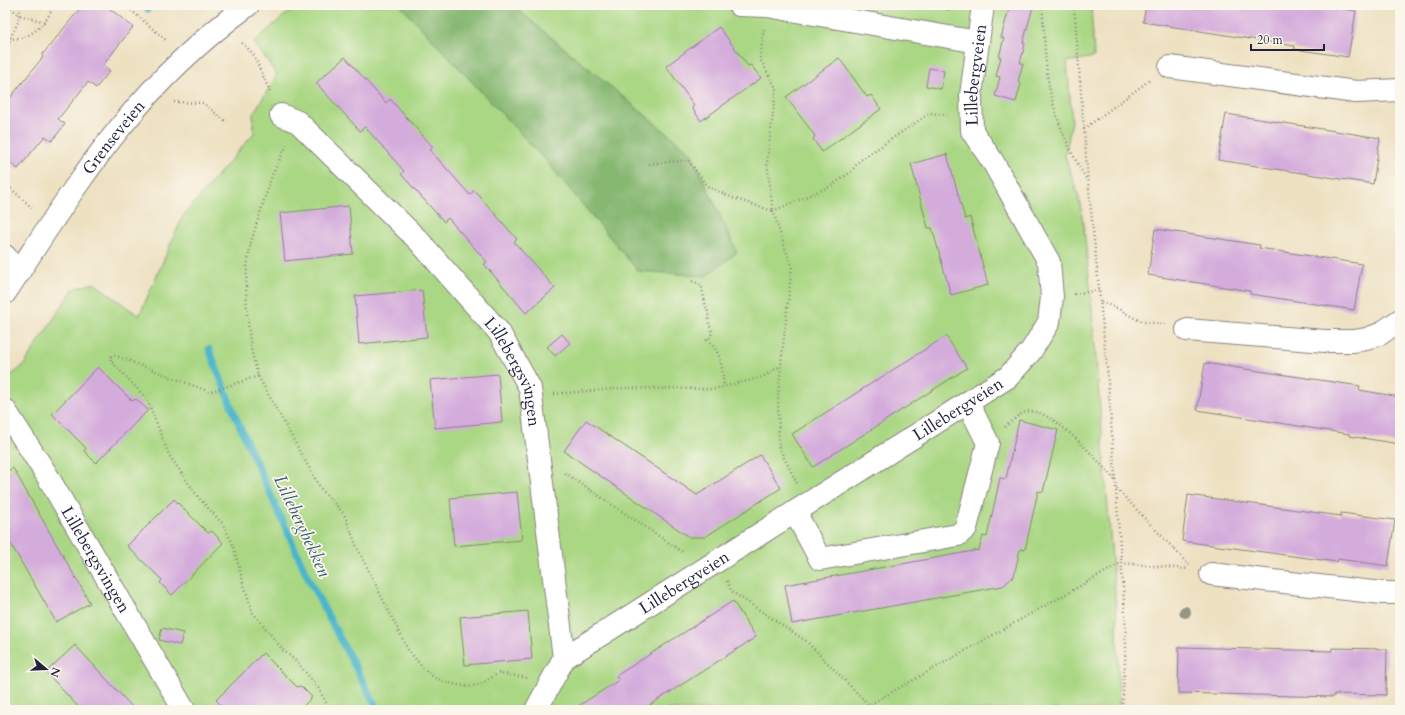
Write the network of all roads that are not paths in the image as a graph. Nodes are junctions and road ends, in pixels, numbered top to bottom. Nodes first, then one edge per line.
1 (248, 5) edge
2 (739, 5) edge
3 (983, 5) edge
4 (978, 42) junction
5 (1170, 67) road end
6 (1400, 90) edge
7 (289, 119) road end
8 (5, 256) edge
9 (19, 273) junction
10 (5, 293) edge
11 (1400, 320) edge
12 (1187, 330) road end
13 (968, 403) junction
14 (5, 410) edge
15 (802, 508) junction
16 (1211, 574) dead end
17 (1400, 593) edge
18 (564, 658) junction
19 (184, 710) edge
20 (536, 710) edge

1 - 9 street, Grenseveien
2 - 4 street
3 - 4 street, Lillebergveien
4 - 13 street, Lillebergveien
5 - 6 street
7 - 18 street, Lillebergsvingen
8 - 9 street
9 - 10 street, Grenseveien
11 - 12 street
13 - 15 street, Lillebergveien
13 - 15 street
14 - 19 street, Lillebergsvingen
15 - 18 street, Lillebergveien
16 - 17 street
18 - 20 street

